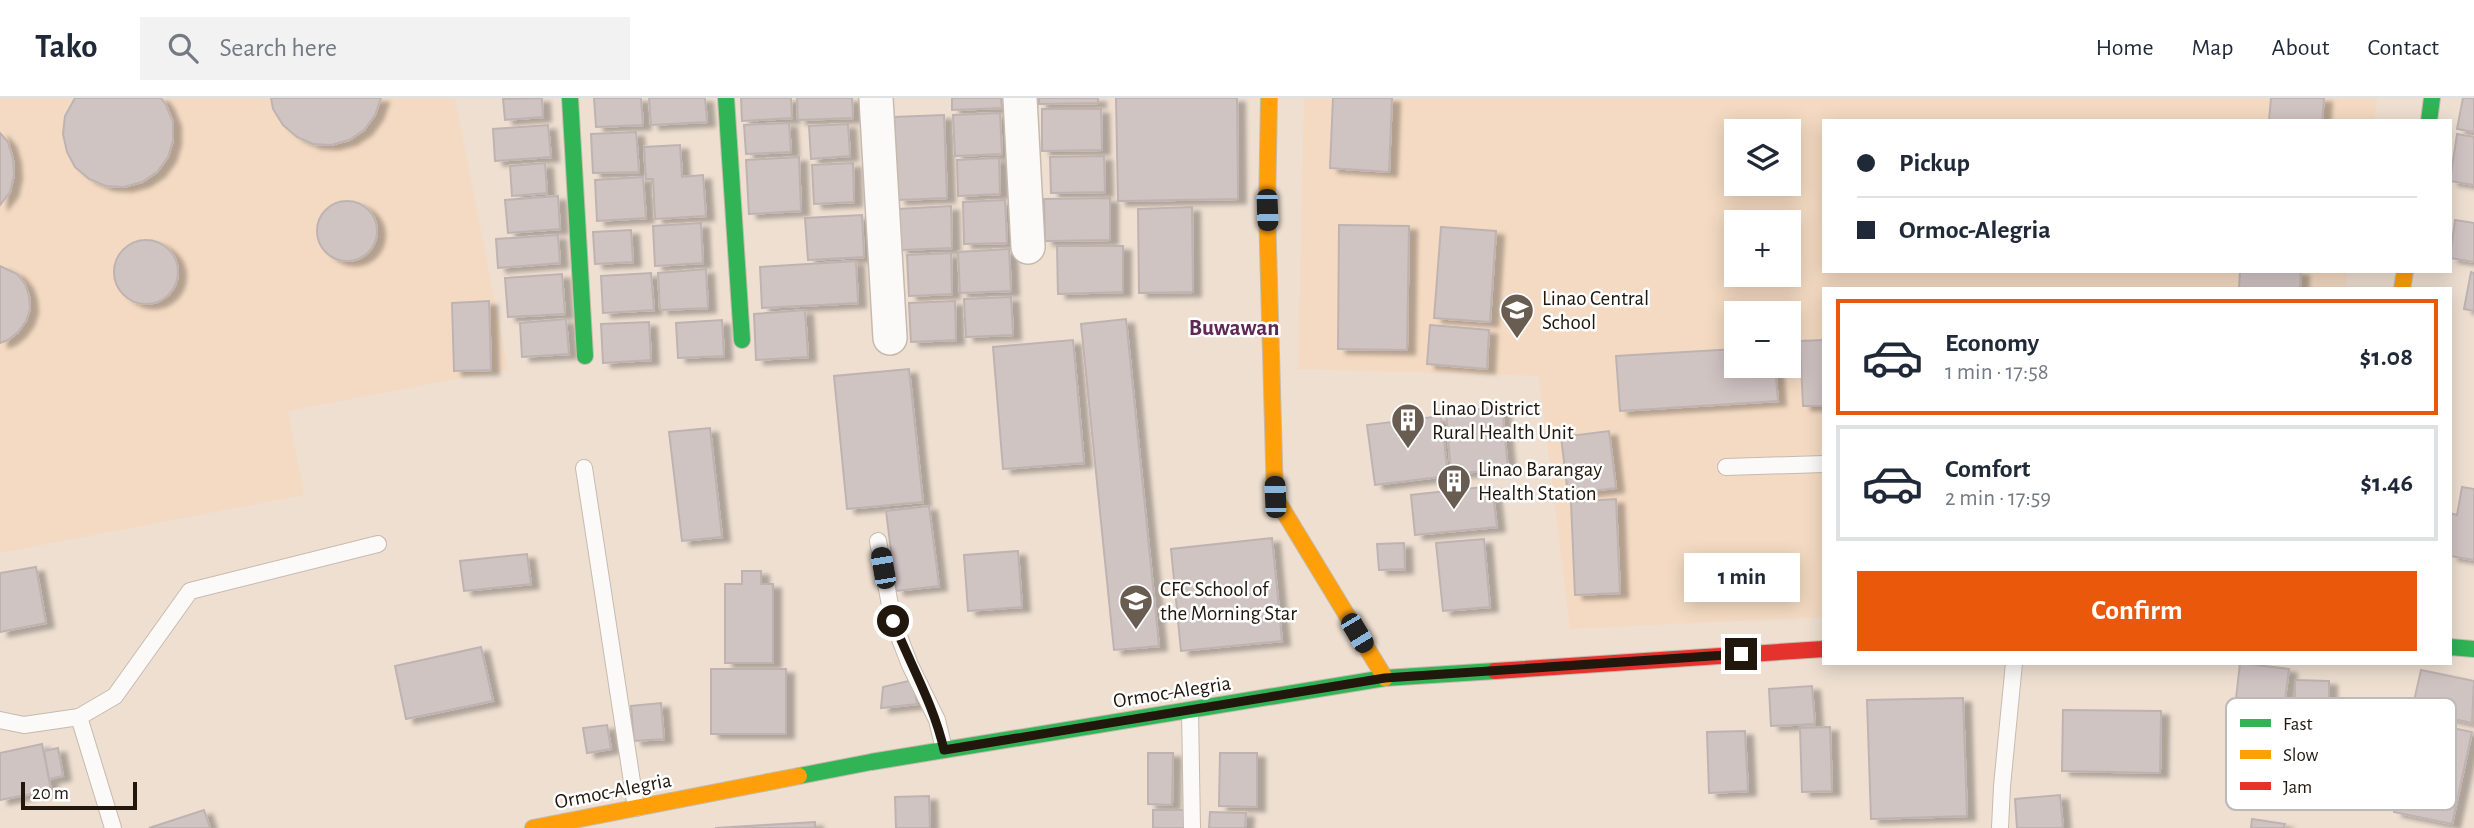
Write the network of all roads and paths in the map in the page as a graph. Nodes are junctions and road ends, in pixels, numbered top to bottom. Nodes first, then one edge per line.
1 (570, 98) edge
2 (726, 98) edge
3 (876, 98) edge
4 (1020, 98) edge
5 (1269, 98) edge
6 (2432, 98) edge
7 (2429, 119) edge
8 (1028, 247) dead end
9 (890, 338) dead end
10 (742, 341) dead end
11 (585, 356) dead end
12 (1822, 464) edge
13 (1726, 467) dead end
14 (584, 468) dead end
15 (878, 541) dead end
16 (378, 544) dead end
17 (2452, 647) edge
18 (1822, 649) edge
19 (2474, 649) edge
20 (2014, 665) edge
21 (1385, 678) junction
22 (1190, 710) junction
23 (79, 718) junction
24 (0, 720) edge
25 (944, 750) junction
26 (636, 808) junction
27 (113, 828) edge
28 (533, 828) edge
29 (1192, 828) edge
30 (2000, 828) edge

1 - 11 street
2 - 10 street
3 - 9 street
4 - 8 street
5 - 21 street
6 - 7 street
12 - 13 lane
14 - 26 lane
15 - 25 lane
16 - 23 lane
17 - 19 street
18 - 21 street, Ormoc-Alegria
20 - 30 lane
21 - 22 street, Ormoc-Alegria
22 - 25 street, Ormoc-Alegria
22 - 29 lane
23 - 24 lane
23 - 27 lane
25 - 26 street, Ormoc-Alegria
26 - 28 street, Ormoc-Alegria

